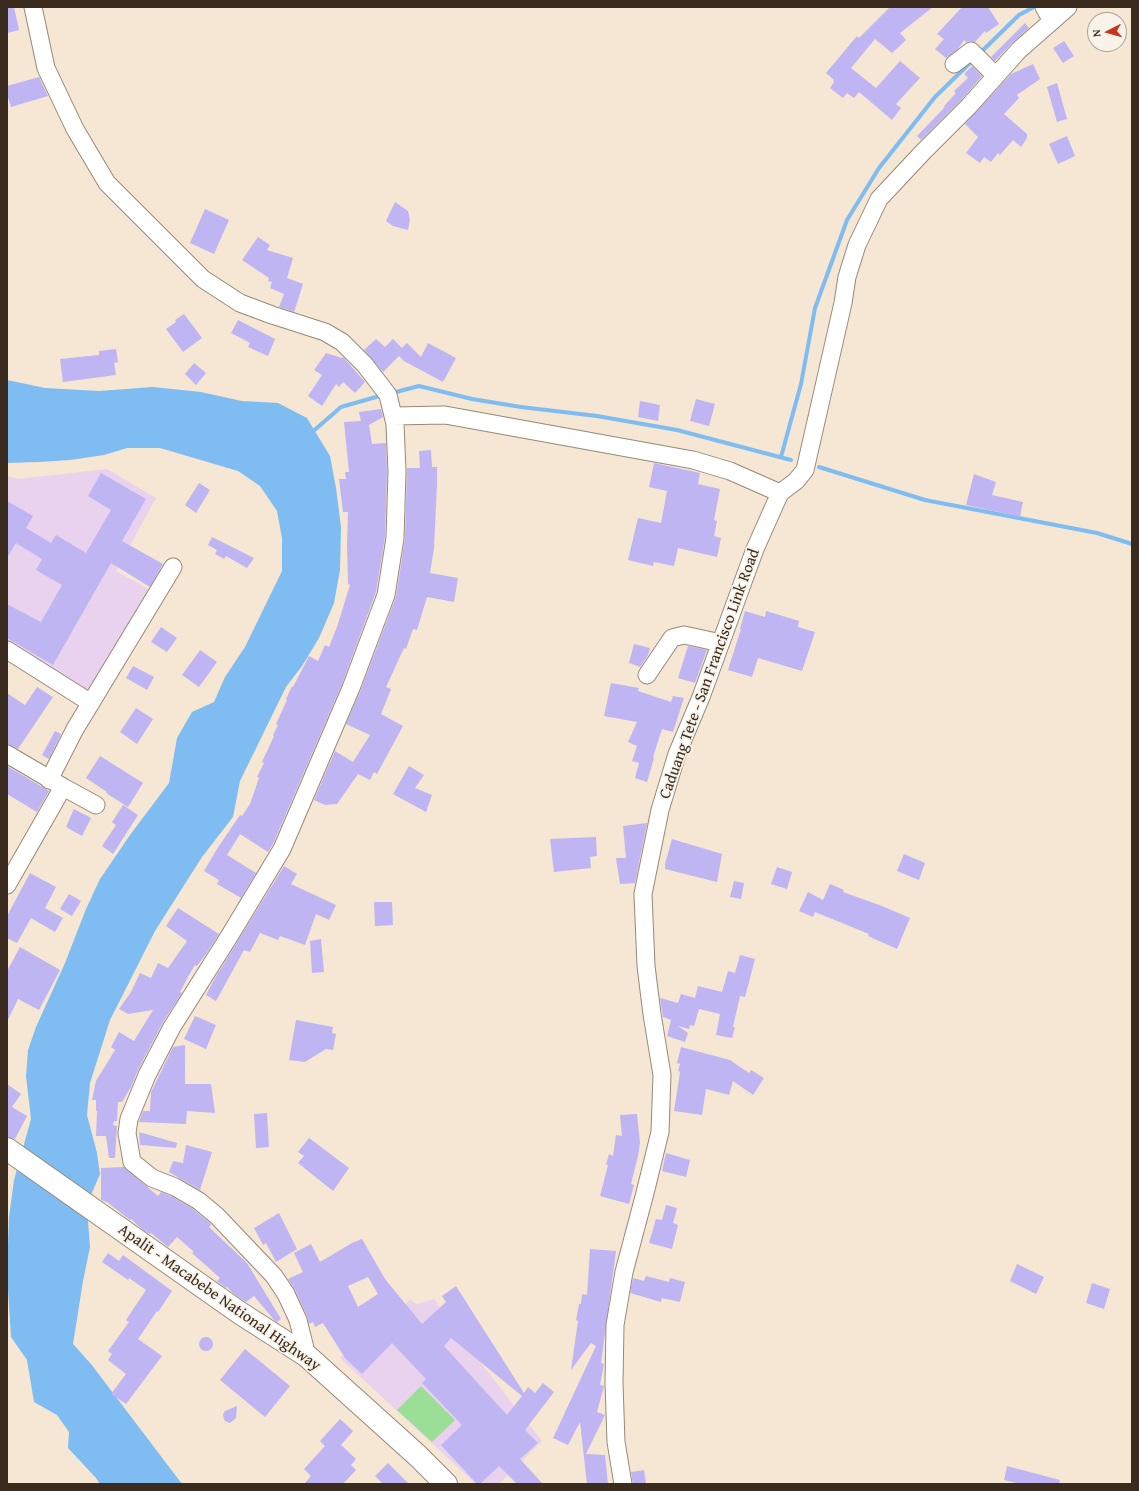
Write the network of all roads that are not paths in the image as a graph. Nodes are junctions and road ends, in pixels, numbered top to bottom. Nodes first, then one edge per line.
1 (33, 7) edge
2 (1068, 7) edge
3 (1048, 14) edge
4 (954, 64) dead end
5 (996, 76) junction
6 (393, 416) junction
7 (780, 493) junction
8 (173, 567) dead end
9 (721, 643) junction
10 (7, 650) edge
11 (647, 675) dead end
12 (91, 703) junction
13 (7, 754) edge
14 (56, 784) junction
15 (96, 806) dead end
16 (7, 885) edge
17 (12, 1153) edge
18 (307, 1356) junction
19 (446, 1484) edge
20 (623, 1484) edge

1 - 6 street
2 - 3 street, Caduang Tete - San Francisco Link Road
3 - 5 street, Caduang Tete - San Francisco Link Road
4 - 5 street
5 - 7 street, Caduang Tete - San Francisco Link Road
6 - 7 street
6 - 18 street
7 - 9 street, Caduang Tete - San Francisco Link Road
8 - 12 street
9 - 11 street
9 - 20 street, Caduang Tete - San Francisco Link Road
10 - 12 street
12 - 14 street
13 - 14 street
14 - 15 street
14 - 16 street
17 - 18 main road, Apalit - Macabebe National Highway
18 - 19 main road, Apalit - Macabebe National Highway

